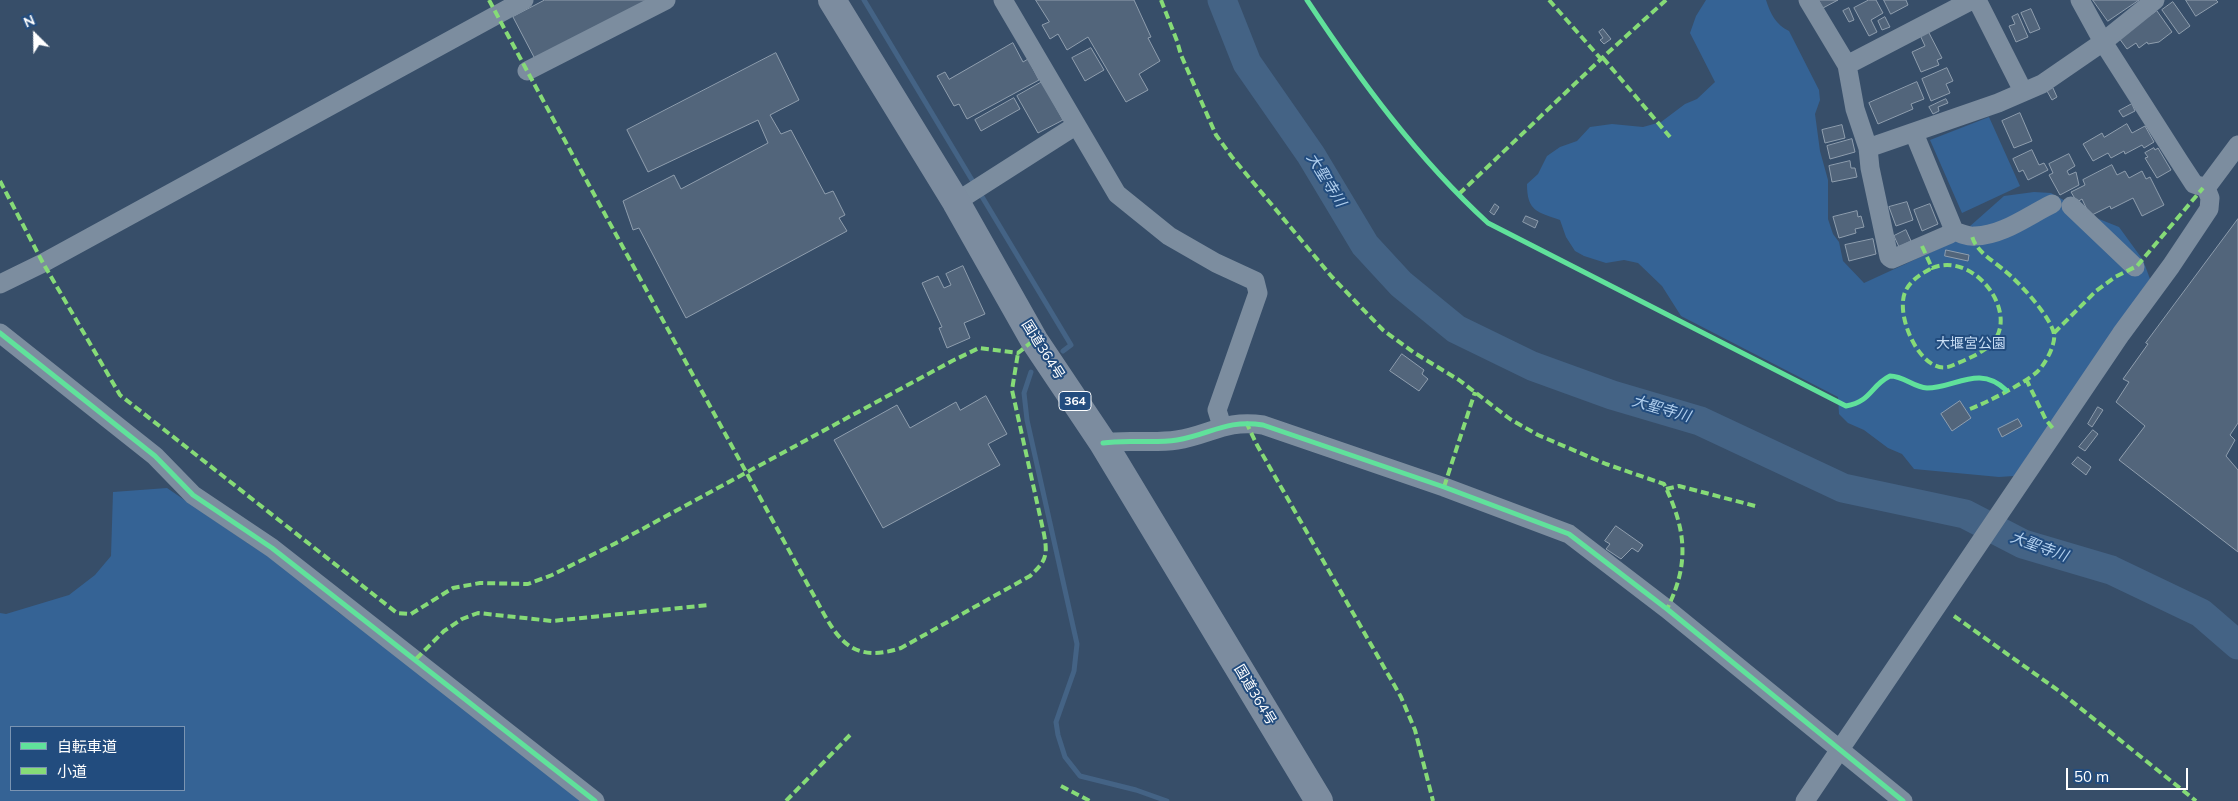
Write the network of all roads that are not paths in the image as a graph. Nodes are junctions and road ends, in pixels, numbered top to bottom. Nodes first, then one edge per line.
1 (524, 0) edge
2 (666, 0) edge
3 (832, 0) edge
4 (1003, 0) edge
5 (1808, 0) edge
6 (1972, 0) edge
7 (1977, 0) edge
8 (2080, 0) edge
9 (2156, 0) edge
10 (2103, 42) junction
11 (1847, 65) junction
12 (527, 71) dead end
13 (2023, 91) junction
14 (1076, 126) junction
15 (1914, 133) junction
16 (2238, 145) edge
17 (1868, 148) junction
18 (2206, 188) junction
19 (956, 202) junction
20 (1952, 230) junction
21 (2135, 267) dead end
22 (0, 284) edge
23 (0, 333) edge
24 (1222, 426) junction
25 (1103, 443) junction
26 (1841, 750) junction
27 (595, 801) edge
28 (1319, 801) edge
29 (1805, 801) edge
30 (1903, 801) edge

1 - 22 street
2 - 12 street
3 - 19 highway, 国道364号 / 364
4 - 14 street
5 - 11 street
6 - 11 street
7 - 13 street
8 - 10 street
9 - 10 street
10 - 13 street
10 - 18 street
11 - 17 street
13 - 15 street
14 - 19 street
14 - 24 street
15 - 17 street
15 - 20 street
16 - 18 street
17 - 20 street
18 - 26 street
19 - 25 highway, 国道364号 / 364
20 - 21 street
23 - 27 street
24 - 25 street
24 - 26 street
25 - 28 highway, 国道364号 / 364
26 - 29 street
26 - 30 street

